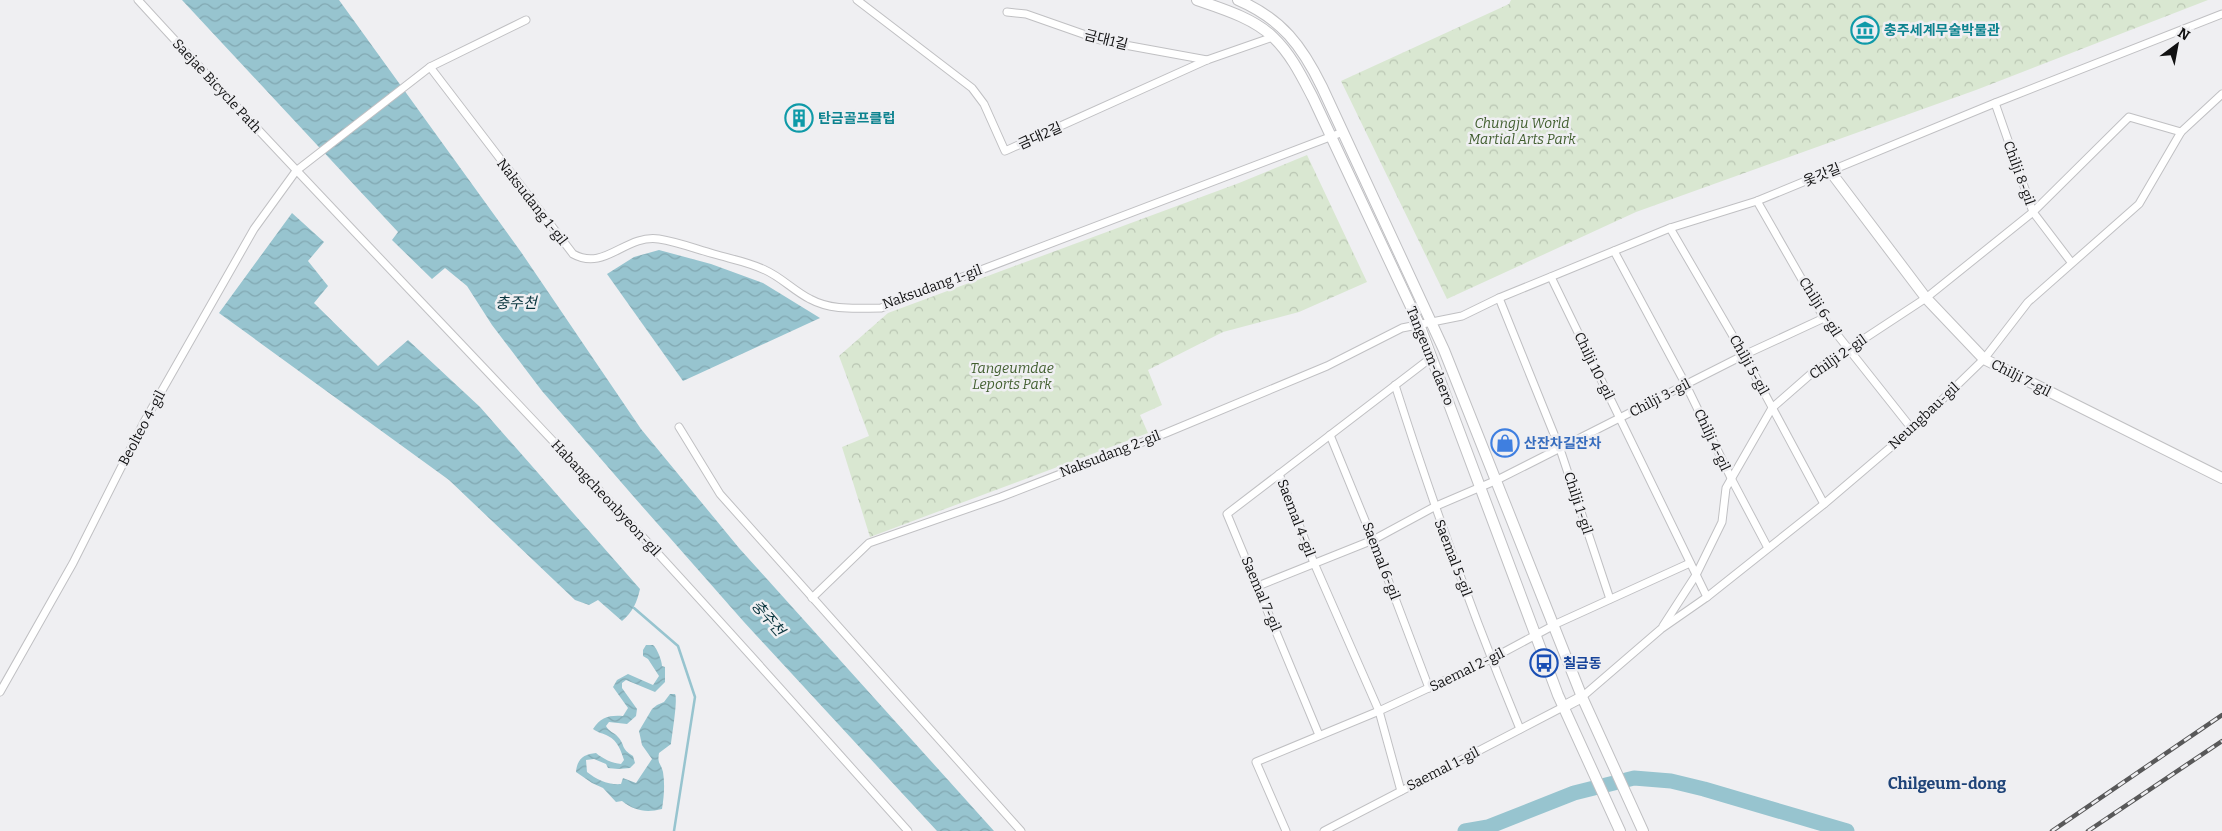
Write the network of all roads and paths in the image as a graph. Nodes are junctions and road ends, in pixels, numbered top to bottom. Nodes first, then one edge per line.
1 (138, 0) edge
2 (857, 0) edge
3 (1197, 0) edge
4 (1238, 0) edge
5 (1007, 12) dead end
6 (2222, 14) edge
7 (526, 20) dead end
8 (1273, 37) junction
9 (1207, 60) junction
10 (430, 67) junction
11 (2222, 94) edge
12 (1995, 103) junction
13 (1343, 132) junction
14 (2181, 132) junction
15 (1330, 137) junction
16 (296, 171) junction
17 (1830, 172) junction
18 (1757, 201) junction
19 (2033, 212) junction
20 (1670, 228) junction
21 (1614, 252) junction
22 (2071, 262) junction
23 (1551, 277) junction
24 (1499, 298) junction
25 (1926, 298) junction
26 (1824, 318) junction
27 (1433, 323) junction
28 (1419, 324) junction
29 (1848, 350) junction
30 (1744, 355) junction
31 (1432, 357) junction
32 (1984, 359) junction
33 (1686, 384) junction
34 (1395, 385) junction
35 (1772, 408) junction
36 (1620, 419) junction
37 (679, 426) dead end
38 (1912, 430) junction
39 (1330, 435) junction
40 (1560, 449) junction
41 (1279, 474) junction
42 (2222, 478) edge
43 (1497, 480) junction
44 (1732, 480) junction
45 (1481, 488) junction
46 (1824, 504) junction
47 (1434, 507) junction
48 (1373, 540) junction
49 (1768, 548) junction
50 (1314, 563) junction
51 (1690, 563) junction
52 (1696, 575) junction
53 (1258, 586) junction
54 (1707, 597) junction
55 (812, 598) junction
56 (1610, 599) junction
57 (1554, 626) junction
58 (1661, 629) junction
59 (1535, 635) junction
60 (1491, 660) junction
61 (1429, 688) junction
62 (0, 692) edge
63 (1582, 697) junction
64 (1563, 707) junction
65 (1378, 711) junction
66 (1520, 729) junction
67 (1319, 735) junction
68 (1401, 791) junction
69 (1620, 830) edge
70 (908, 831) edge
71 (1021, 831) edge
72 (1286, 831) edge
73 (1324, 831) edge
74 (1643, 831) edge

1 - 16 street, Saejae Bicycle Path
2 - 9 street, 금대2길
3 - 8 main road, Tangeum-daero
4 - 13 main road, Tangeum-daero
5 - 9 street, 금대1길
6 - 12 street, 옻갓길
7 - 10 street, Beolteo 4-gil
8 - 9 street, 금대2길
8 - 15 main road, Tangeum-daero
10 - 15 street, Naksudang 1-gil
10 - 16 street, Beolteo 4-gil
11 - 14 street, Neungbau-gil
12 - 17 street, 옻갓길
12 - 19 street, Chilji 8-gil
13 - 15 street, Naksudang 1-gil
13 - 27 main road, Tangeum-daero
14 - 19 street, Chilji 2-gil
14 - 22 street, Neungbau-gil
15 - 28 main road, Tangeum-daero
16 - 62 street, Beolteo 4-gil
16 - 70 street, Habangcheonbyeon-gil
17 - 18 street, 옻갓길
17 - 25 main road, Chilji 7-gil
18 - 20 street, 옻갓길
18 - 26 street, Chilji 6-gil
19 - 22 street, Chilji 8-gil
19 - 25 street, Chilji 2-gil
20 - 21 street, 옻갓길
20 - 30 street, Chilji 5-gil
21 - 23 street, 옻갓길
21 - 33 street, Chilji 4-gil
22 - 32 street, Neungbau-gil
23 - 24 street, 옻갓길
23 - 36 street, Chilji 10-gil
24 - 27 street, 옻갓길
24 - 40 street, Chilji 1-gil
25 - 29 street, Chilji 2-gil
25 - 32 main road, Chilji 7-gil
26 - 29 street, Chilji 6-gil
26 - 30 street, Chilji 3-gil
27 - 28 street, 옻갓길
27 - 43 main road, Tangeum-daero
28 - 31 main road, Tangeum-daero
28 - 55 street, Naksudang 2-gil
29 - 35 street, Chilji 2-gil
29 - 38 street, Chilji 6-gil
30 - 33 street, Chilji 3-gil
30 - 35 street, Chilji 5-gil
31 - 34 street, Saemal 4-gil
31 - 45 main road, Tangeum-daero
32 - 38 street, Neungbau-gil
32 - 42 main road, Chilji 7-gil
33 - 36 street, Chilji 3-gil
33 - 44 street, Chilji 4-gil
34 - 39 street, Saemal 4-gil
34 - 47 street, Saemal 5-gil
35 - 44 street, Chilji 2-gil
35 - 46 street, Chilji 5-gil
36 - 40 street, Chilji 3-gil
36 - 51 street, Chilji 10-gil
37 - 55 street
38 - 46 street, Neungbau-gil
39 - 41 street, Saemal 4-gil
39 - 48 street, Saemal 6-gil
40 - 43 street, Chilji 3-gil
40 - 56 street, Chilji 1-gil
41 - 50 street, Saemal 4-gil
41 - 53 street, Saemal 7-gil
43 - 45 street, Chilji 3-gil
43 - 57 main road, Tangeum-daero
44 - 49 street, Chilji 4-gil
44 - 52 street, Chilji 2-gil
45 - 47 street, Chilji 3-gil
45 - 59 main road, Tangeum-daero
46 - 49 street, Neungbau-gil
47 - 48 street, Chilji 3-gil
47 - 60 street, Saemal 5-gil
48 - 50 street, Chilji 3-gil
48 - 61 street, Saemal 6-gil
49 - 54 street, Neungbau-gil
50 - 53 street, Chilji 3-gil
50 - 65 street, Saemal 4-gil
51 - 52 street
51 - 56 street
52 - 54 street
52 - 58 street, Chilji 2-gil
53 - 67 street, Saemal 7-gil
54 - 58 street, Neungbau-gil
55 - 71 street
56 - 57 street
57 - 59 street, Saemal 2-gil
57 - 63 main road, Tangeum-daero
58 - 63 street, Neungbau-gil
59 - 60 street, Saemal 2-gil
59 - 64 main road, Tangeum-daero
60 - 61 street, Saemal 2-gil
60 - 66 street, Saemal 5-gil
61 - 65 street, Saemal 2-gil
63 - 64 main road
63 - 74 main road, Tangeum-daero
64 - 66 street, Saemal 1-gil
64 - 69 main road, Tangeum-daero
65 - 67 street, Saemal 2-gil
65 - 68 street, Saemal 4-gil
66 - 68 street, Saemal 1-gil
67 - 72 street, Saemal 2-gil
68 - 73 street, Saemal 1-gil

